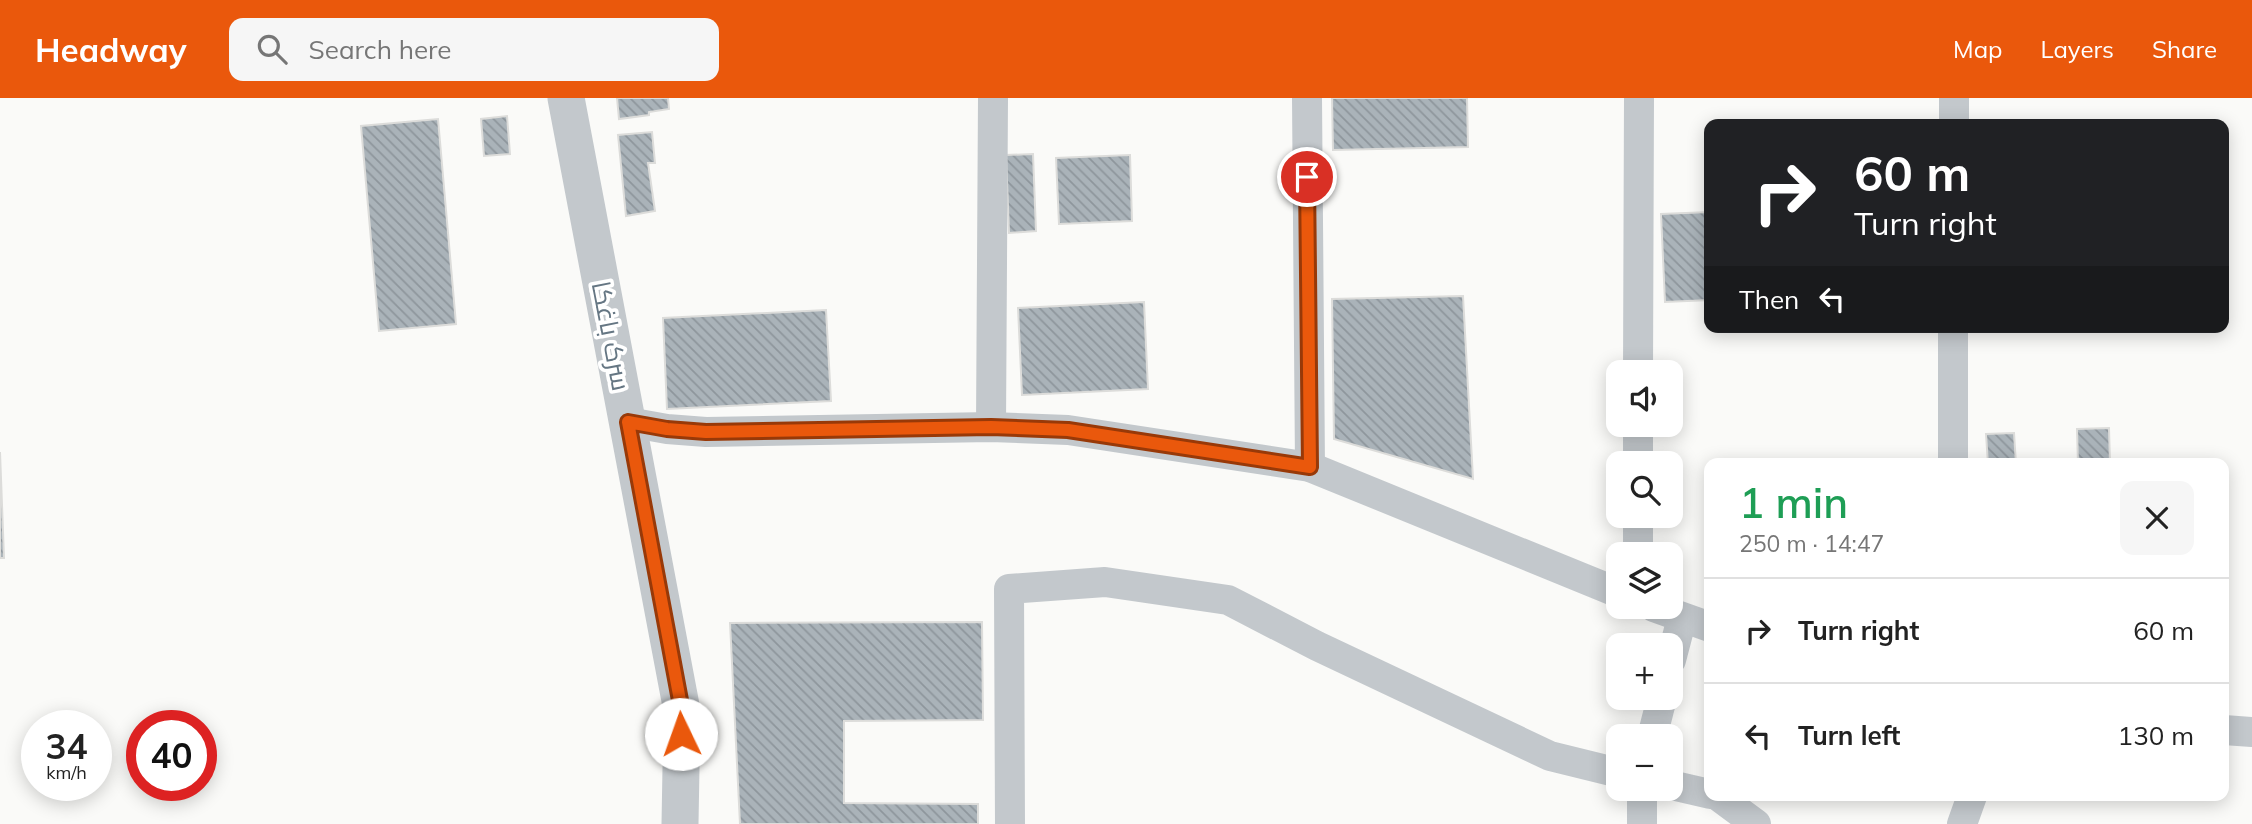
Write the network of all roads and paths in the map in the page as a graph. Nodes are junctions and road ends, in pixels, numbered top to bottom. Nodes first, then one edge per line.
1 (566, 98) edge
2 (993, 98) edge
3 (1307, 98) edge
4 (1639, 98) edge
5 (1954, 98) edge
6 (1954, 119) edge
7 (1953, 333) edge
8 (1638, 360) edge
9 (628, 422) junction
10 (991, 427) junction
11 (1953, 458) edge
12 (1310, 467) junction
13 (1606, 588) edge
14 (1683, 618) edge
15 (1704, 625) edge
16 (2229, 730) edge
17 (2252, 732) edge
18 (1606, 769) edge
19 (1683, 788) edge
20 (1704, 793) edge
21 (1642, 801) edge
22 (1724, 801) edge
23 (1970, 801) edge
24 (680, 824) edge
25 (1010, 824) edge
26 (1642, 824) edge
27 (1756, 824) edge
28 (1962, 824) edge

1 - 9 street, سرک باغکا
2 - 10 street
3 - 12 street
4 - 8 street
5 - 6 street
7 - 11 street
9 - 10 street
9 - 24 street, سرک باغکا
10 - 12 street
12 - 13 street
14 - 15 street
16 - 17 street
18 - 25 street
19 - 20 street
21 - 26 street
22 - 27 street
23 - 28 street

